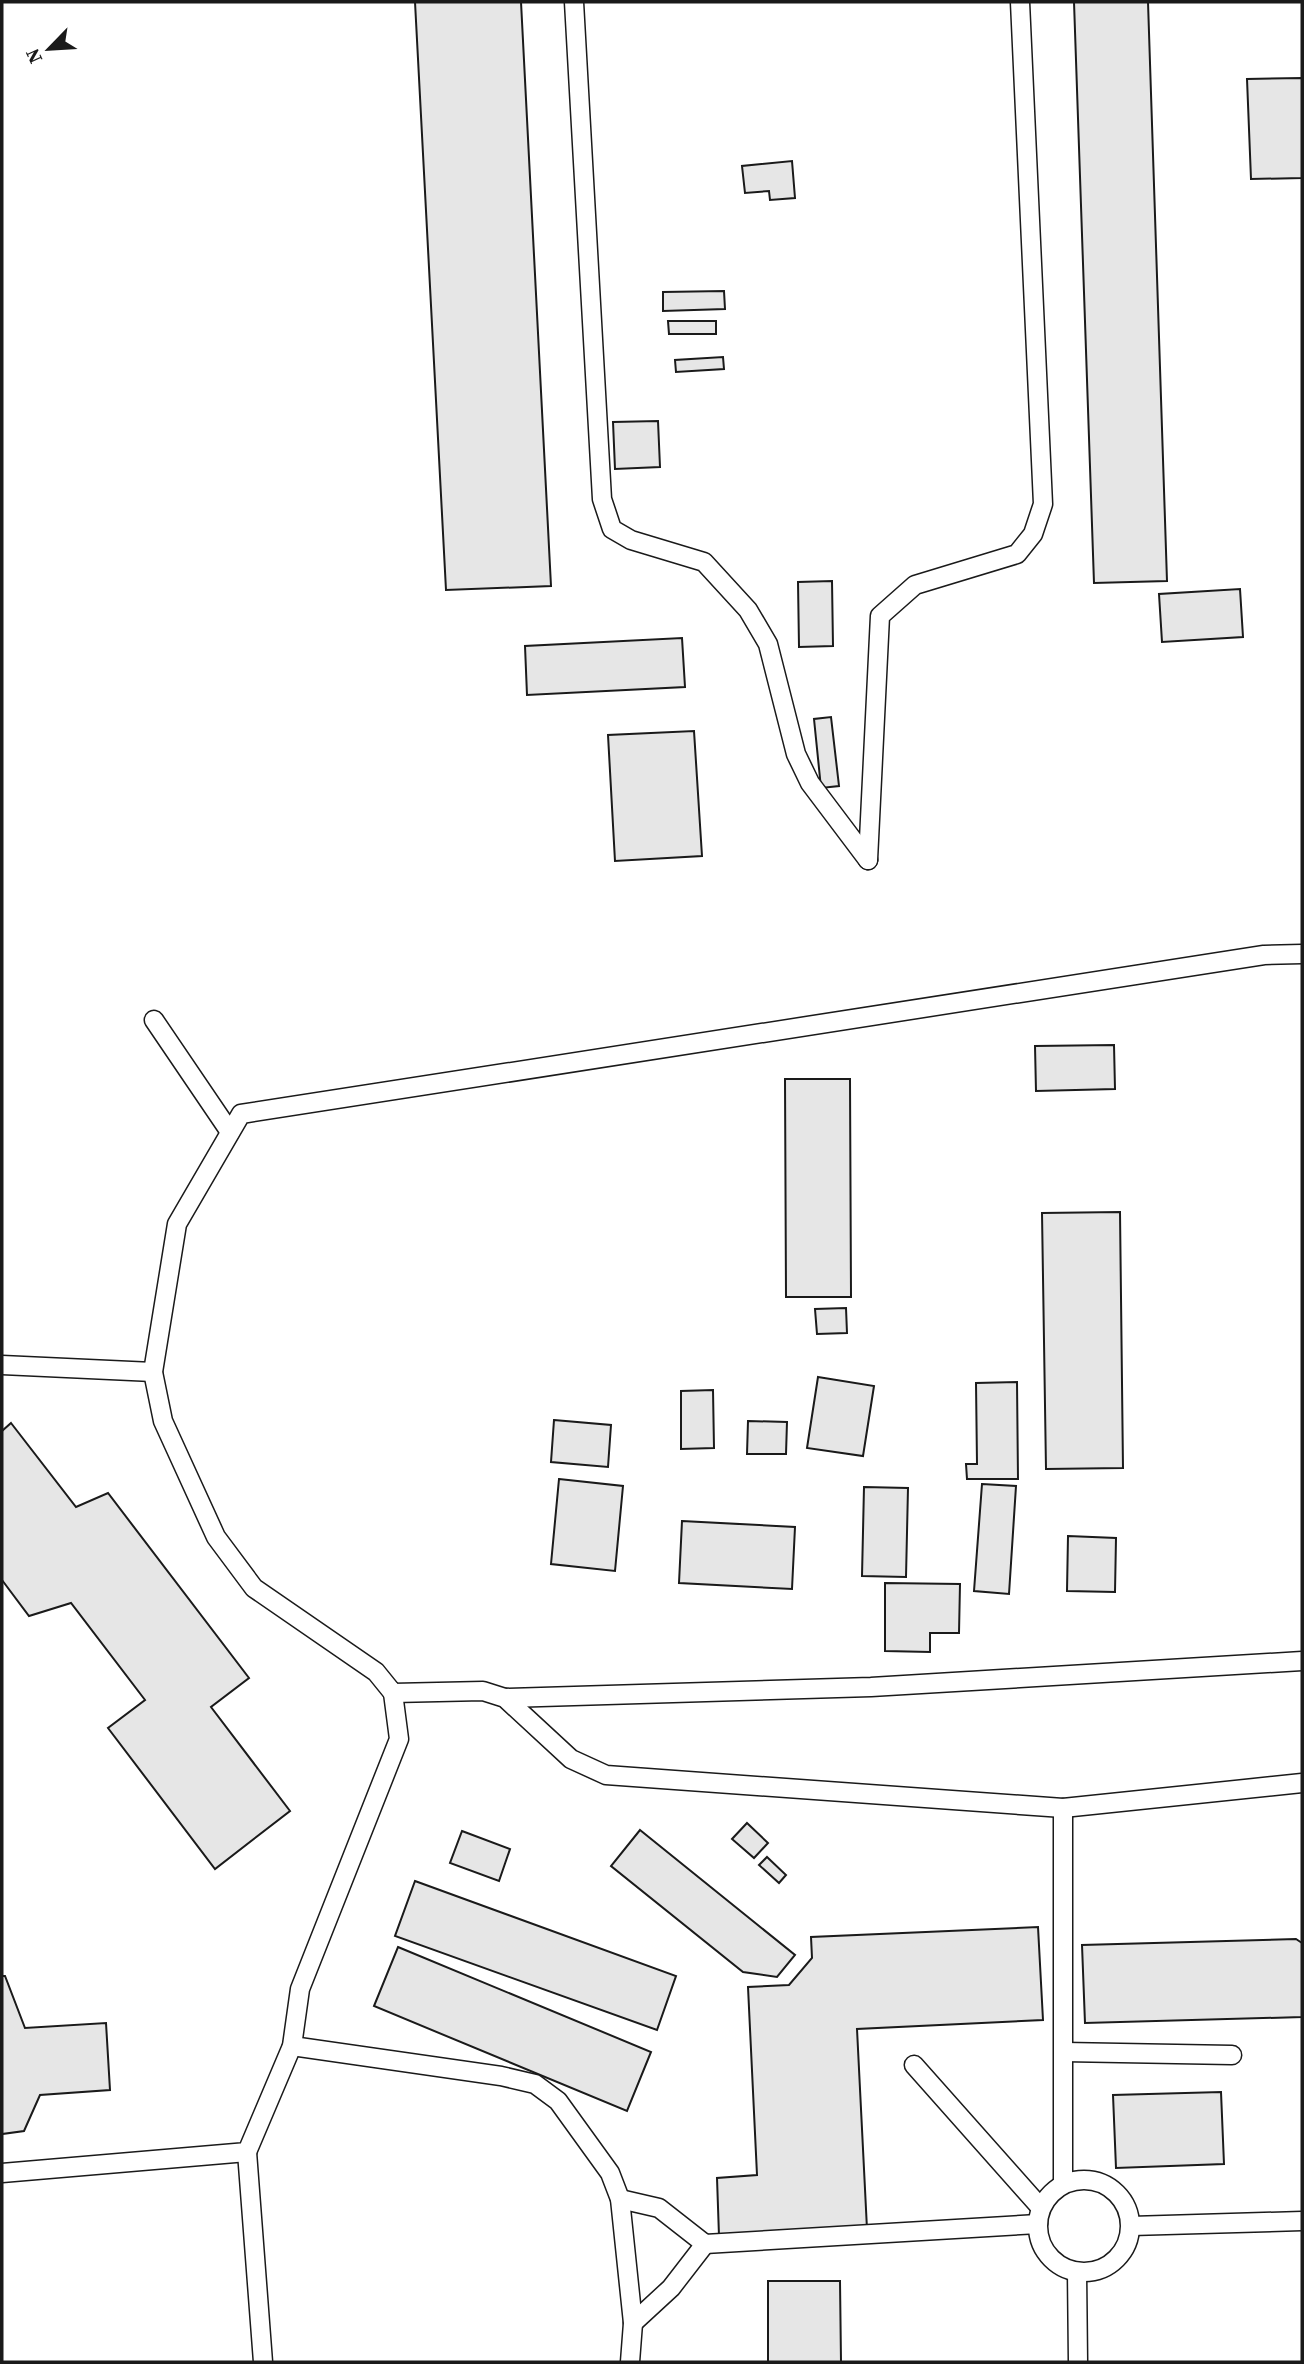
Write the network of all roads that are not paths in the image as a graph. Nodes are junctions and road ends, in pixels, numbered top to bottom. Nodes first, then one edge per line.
1 (574, 2) edge
2 (1020, 2) edge
3 (1302, 954) edge
4 (154, 1020) dead end
5 (230, 1132) junction
6 (2, 1365) edge
7 (153, 1372) junction
8 (1302, 1661) edge
9 (393, 1693) junction
10 (505, 1698) junction
11 (1302, 1783) edge
12 (1063, 1808) junction
13 (292, 2046) junction
14 (1064, 2052) junction
15 (1231, 2055) dead end
16 (914, 2065) dead end
17 (247, 2152) junction
18 (2, 2173) edge
19 (1063, 2183) junction
20 (620, 2199) junction
21 (1040, 2216) junction
22 (1302, 2221) edge
23 (1131, 2226) junction
24 (705, 2244) junction
25 (1077, 2272) junction
26 (633, 2323) junction
27 (263, 2362) edge
28 (629, 2362) edge
29 (1078, 2362) edge

1 - 2 lane
3 - 5 lane
4 - 5 lane
5 - 7 lane
6 - 7 lane
7 - 9 lane
8 - 10 lane
9 - 10 lane
9 - 13 lane
10 - 12 lane
11 - 12 lane
12 - 14 lane
13 - 17 lane
13 - 20 lane
14 - 15 lane
14 - 19 lane
16 - 21 lane
17 - 18 lane
17 - 27 lane
19 - 21 lane
19 - 23 lane
20 - 24 lane
20 - 26 lane
21 - 24 lane
21 - 25 lane
22 - 23 lane
23 - 25 lane
24 - 26 lane
25 - 29 lane
26 - 28 lane

